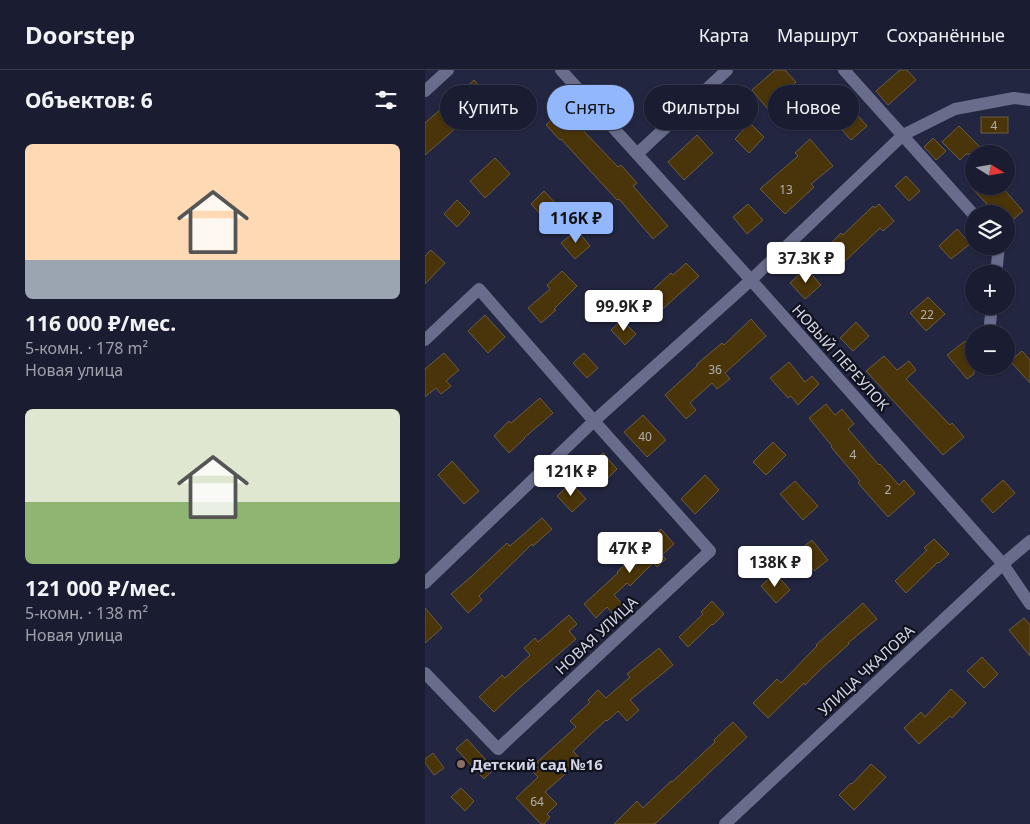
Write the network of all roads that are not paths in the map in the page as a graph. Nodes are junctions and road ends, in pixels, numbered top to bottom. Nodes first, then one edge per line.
1 (448, 70) edge
2 (561, 70) edge
3 (727, 70) edge
4 (844, 70) edge
5 (425, 91) edge
6 (1030, 100) edge
7 (903, 135) junction
8 (637, 154) junction
9 (965, 205) edge
10 (751, 280) junction
11 (425, 340) edge
12 (594, 421) junction
13 (1030, 541) edge
14 (1003, 564) junction
15 (425, 583) edge
16 (1030, 604) edge
17 (425, 673) edge
18 (725, 824) edge

1 - 5 street
2 - 8 street, НОВЫЙ ПЕРЕУЛОК
3 - 8 street
4 - 7 street
6 - 7 street
7 - 9 street
7 - 10 street
8 - 10 street, НОВЫЙ ПЕРЕУЛОК
10 - 12 street
10 - 14 street, НОВЫЙ ПЕРЕУЛОК
11 - 12 street, НОВАЯ УЛИЦА
12 - 15 street
12 - 17 street, НОВАЯ УЛИЦА
13 - 14 street, УЛИЦА ЧКАЛОВА
14 - 16 street, НОВЫЙ ПЕРЕУЛОК
14 - 18 street, УЛИЦА ЧКАЛОВА

